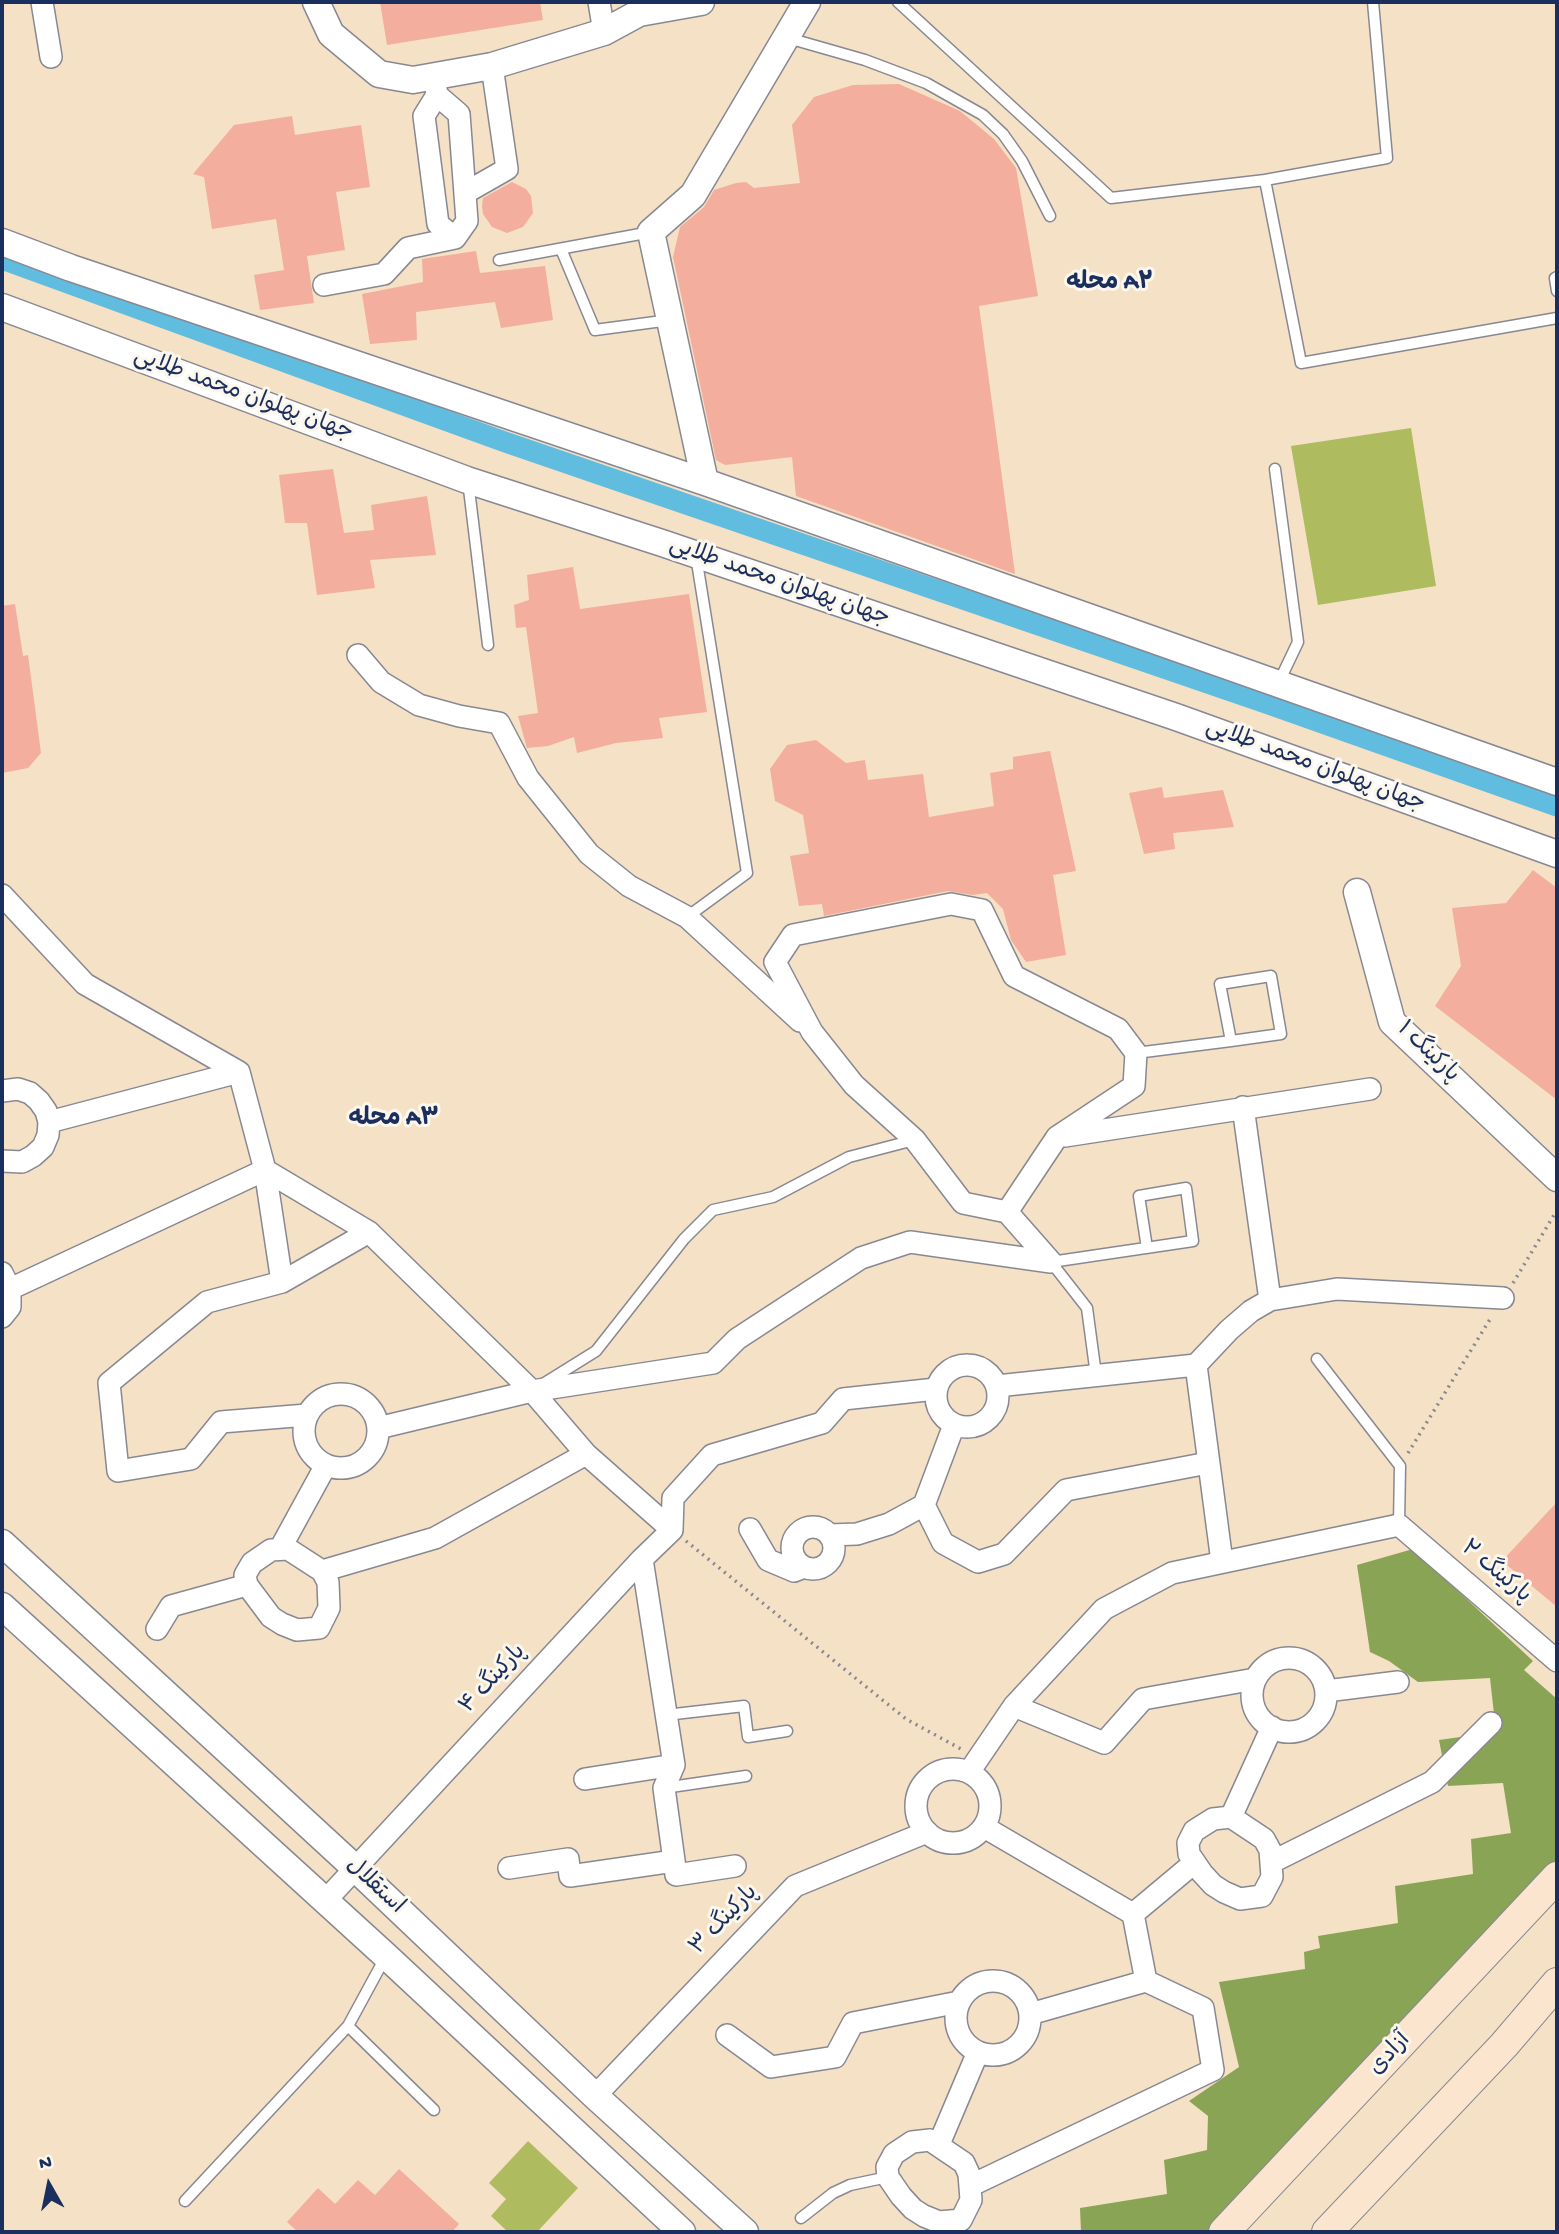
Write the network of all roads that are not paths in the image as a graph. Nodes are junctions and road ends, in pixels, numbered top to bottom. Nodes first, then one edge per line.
1 (42, 2) edge
2 (316, 2) edge
3 (599, 2) edge
4 (701, 2) edge
5 (807, 2) edge
6 (898, 2) edge
7 (1373, 2) edge
8 (604, 32) junction
9 (786, 38) junction
10 (51, 57) dead end
11 (492, 66) junction
12 (436, 86) junction
13 (1265, 180) junction
14 (465, 193) junction
15 (1050, 216) dead end
16 (651, 232) junction
17 (455, 238) junction
18 (2, 242) edge
19 (561, 249) junction
20 (499, 260) dead end
21 (1557, 277) edge
22 (324, 285) dead end
23 (1557, 291) edge
24 (2, 307) edge
25 (1557, 318) edge
26 (670, 320) junction
27 (1275, 469) dead end
28 (467, 480) junction
29 (705, 482) junction
30 (696, 555) junction
31 (488, 645) dead end
32 (358, 655) dead end
33 (1278, 684) junction
34 (1557, 782) edge
35 (1557, 854) edge
36 (1357, 892) dead end
37 (2, 895) edge
38 (687, 917) junction
39 (812, 1032) junction
40 (1231, 1041) junction
41 (1136, 1053) junction
42 (239, 1072) junction
43 (1370, 1088) dead end
44 (2, 1091) edge
45 (1243, 1107) junction
46 (49, 1122) junction
47 (1057, 1137) junction
48 (915, 1140) junction
49 (2, 1161) edge
50 (265, 1170) junction
51 (1557, 1178) edge
52 (1007, 1212) junction
53 (369, 1232) junction
54 (1147, 1248) junction
55 (1051, 1262) junction
56 (6, 1281) edge
57 (282, 1282) junction
58 (1503, 1298) road end
59 (1270, 1300) junction
60 (2, 1317) edge
61 (1318, 1359) dead end
62 (1196, 1364) junction
63 (1096, 1375) junction
64 (997, 1386) junction
65 (936, 1389) junction
66 (532, 1391) junction
67 (307, 1415) junction
68 (954, 1424) junction
69 (378, 1428) junction
70 (586, 1454) junction
71 (1208, 1463) junction
72 (326, 1465) junction
73 (924, 1505) junction
74 (1399, 1525) junction
75 (751, 1529) dead end
76 (672, 1530) junction
77 (829, 1535) junction
78 (2, 1543) edge
79 (280, 1549) junction
80 (642, 1559) junction
81 (1223, 1562) junction
82 (804, 1567) junction
83 (321, 1571) junction
84 (247, 1586) junction
85 (2, 1606) edge
86 (157, 1629) dead end
87 (1557, 1661) edge
88 (1255, 1679) junction
89 (1398, 1682) dead end
90 (1326, 1691) junction
91 (1014, 1706) junction
92 (666, 1715) junction
93 (1491, 1723) dead end
94 (1272, 1727) junction
95 (787, 1731) dead end
96 (674, 1765) junction
97 (973, 1765) junction
98 (746, 1776) dead end
99 (585, 1779) dead end
100 (664, 1788) junction
101 (1231, 1817) junction
102 (984, 1827) junction
103 (927, 1832) junction
104 (674, 1861) junction
105 (1272, 1862) junction
106 (1194, 1863) junction
107 (735, 1866) dead end
108 (355, 1868) junction
109 (509, 1868) dead end
110 (1557, 1877) edge
111 (325, 1901) junction
112 (1133, 1914) junction
113 (386, 1956) junction
114 (1146, 1981) junction
115 (1557, 1983) edge
116 (960, 2002) junction
117 (1030, 2014) junction
118 (348, 2026) junction
119 (727, 2035) dead end
120 (978, 2052) junction
121 (595, 2096) junction
122 (434, 2110) dead end
123 (939, 2144) junction
124 (888, 2177) junction
125 (972, 2185) junction
126 (185, 2201) dead end
127 (802, 2218) dead end
128 (682, 2232) edge
129 (745, 2232) edge
130 (1224, 2232) edge
131 (1327, 2232) edge

1 - 10 street
2 - 12 street
3 - 8 street
4 - 8 street
5 - 9 street
6 - 13 lane
7 - 13 lane
8 - 11 street
9 - 15 lane
9 - 16 street
11 - 12 street
11 - 14 street
12 - 14 street
12 - 17 street
13 - 25 lane
14 - 17 street
16 - 19 lane
16 - 26 street
17 - 22 street
18 - 29 street
19 - 20 lane
19 - 26 lane
21 - 23 lane
24 - 28 street, جهان پهلوان محمد طلایی
26 - 29 street
27 - 33 lane
28 - 30 street, جهان پهلوان محمد طلایی
28 - 31 lane
29 - 33 street
30 - 35 street, جهان پهلوان محمد طلایی
30 - 38 lane
32 - 38 street
33 - 34 street
36 - 51 street, پارکینگ ۱
37 - 42 street
38 - 39 street
39 - 41 street
39 - 48 street
40 - 40 lane
40 - 41 lane
41 - 47 street
42 - 46 street
42 - 50 street
43 - 45 street
44 - 46 street
45 - 47 street
45 - 59 street
46 - 49 street
47 - 52 street
48 - 52 street
48 - 66 lane
50 - 53 street
50 - 56 street
50 - 57 street
52 - 55 street
53 - 57 street
53 - 66 street
54 - 54 lane
54 - 55 lane
55 - 63 lane
55 - 66 street
56 - 60 street
57 - 67 street
58 - 59 street
59 - 62 street
61 - 74 lane
62 - 63 street
62 - 71 street
63 - 64 street
64 - 65 street
64 - 68 street
65 - 68 street
65 - 76 street
66 - 69 street
66 - 70 street
67 - 69 street
67 - 72 street
68 - 73 street
69 - 72 street
70 - 76 street
70 - 83 street
71 - 73 street
71 - 81 street
72 - 79 street
73 - 77 street
74 - 81 street
74 - 87 street, پارکینگ ۲
75 - 82 street
76 - 80 street, پارکینگ ۴
77 - 82 street
77 - 82 street
78 - 108 street, استقلال
79 - 83 street
79 - 84 street
80 - 92 street
80 - 108 street, پارکینگ ۴
81 - 91 street
83 - 84 street
84 - 86 street
85 - 111 street, استقلال
88 - 90 street
88 - 91 street
88 - 94 street
89 - 90 street
90 - 94 street
91 - 97 street
92 - 95 lane
92 - 96 street
93 - 105 street
94 - 101 street
96 - 99 street
96 - 100 street
97 - 102 street
97 - 103 street
98 - 100 lane
100 - 104 street
101 - 105 street
101 - 106 street
102 - 103 street
102 - 112 street
103 - 121 street, پارکینگ ۳
104 - 107 street
104 - 109 street
105 - 106 street
106 - 112 street
108 - 111 street, پارکینگ ۴
108 - 121 street, استقلال
110 - 130 main road, آزادی
111 - 113 street, استقلال
112 - 114 street
113 - 118 lane
113 - 128 street, استقلال
114 - 117 street
114 - 125 street
115 - 131 main road
116 - 117 street
116 - 119 street
116 - 120 street
117 - 120 street
118 - 122 lane
118 - 126 lane
120 - 123 street
121 - 129 street, استقلال
123 - 124 street
123 - 125 street
124 - 125 street
124 - 127 lane

